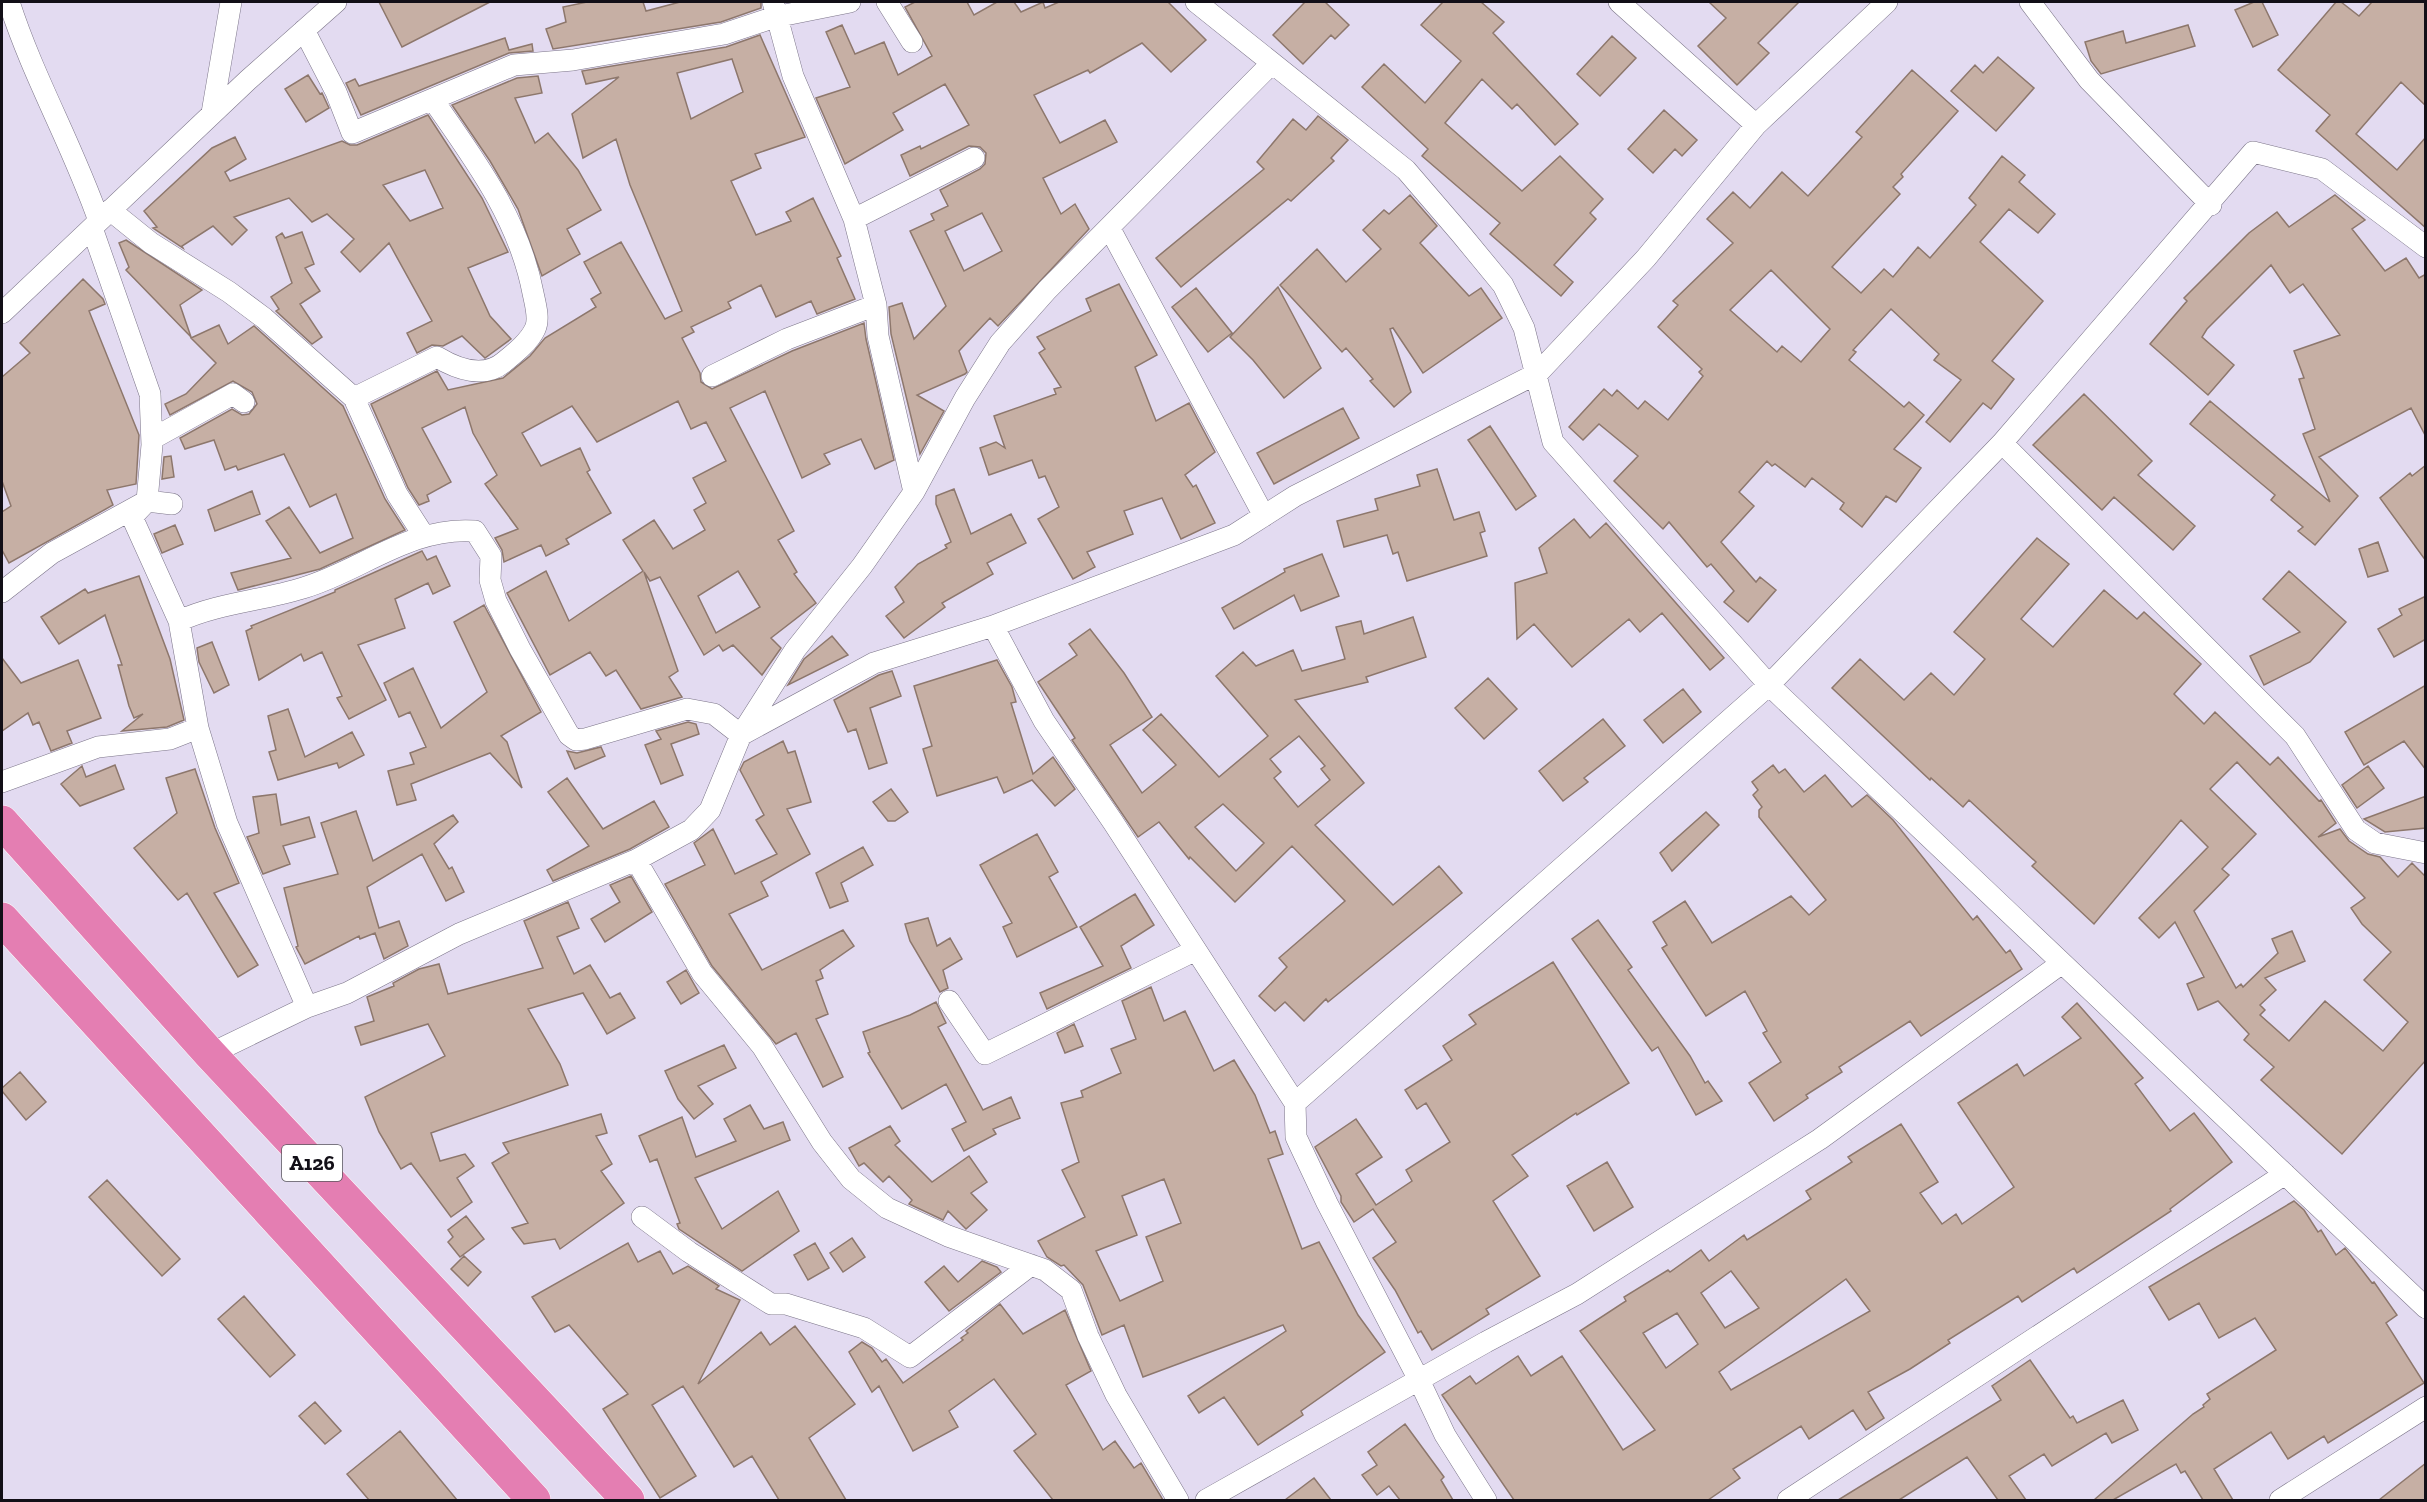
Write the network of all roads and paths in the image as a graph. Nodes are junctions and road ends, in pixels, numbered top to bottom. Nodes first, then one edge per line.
1 (9, 2) edge
2 (231, 2) edge
3 (336, 2) edge
4 (850, 2) edge
5 (887, 2) edge
6 (1196, 2) edge
7 (1619, 2) edge
8 (1887, 2) edge
9 (2030, 2) edge
10 (774, 9) edge
11 (304, 30) junction
12 (912, 42) dead end
13 (1271, 64) junction
14 (432, 99) junction
15 (212, 114) junction
16 (1756, 125) junction
17 (974, 158) dead end
18 (2211, 205) junction
19 (854, 219) junction
20 (100, 220) junction
21 (1110, 229) junction
22 (2426, 247) edge
23 (876, 305) junction
24 (2, 313) edge
25 (1538, 373) junction
26 (712, 376) dead end
27 (354, 398) junction
28 (244, 402) dead end
29 (152, 439) junction
30 (2002, 443) junction
31 (914, 492) junction
32 (147, 501) junction
33 (172, 504) dead end
34 (1264, 516) junction
35 (424, 536) junction
36 (2, 592) edge
37 (178, 621) junction
38 (993, 626) junction
39 (1769, 685) junction
40 (198, 728) junction
41 (741, 735) junction
42 (2, 782) edge
43 (2, 822) edge
44 (2426, 853) edge
45 (636, 860) junction
46 (2, 919) edge
47 (1196, 950) junction
48 (2062, 963) junction
49 (949, 1000) dead end
50 (307, 1007) junction
51 (210, 1054) junction
52 (1295, 1103) junction
53 (2284, 1174) junction
54 (642, 1217) dead end
55 (1031, 1265) junction
56 (2426, 1308) edge
57 (1419, 1380) junction
58 (2426, 1407) edge
59 (534, 1500) edge
60 (628, 1500) edge
61 (1178, 1500) edge
62 (1206, 1500) edge
63 (1486, 1500) edge
64 (1788, 1500) edge
65 (2280, 1500) edge

1 - 20 street
2 - 15 street
3 - 11 street
4 - 10 street
5 - 12 street
6 - 13 street
7 - 16 street
8 - 16 street
9 - 18 street
10 - 14 street
10 - 19 street
11 - 14 street
11 - 15 street
13 - 21 street
13 - 25 street
14 - 27 street
15 - 20 street
16 - 25 street
17 - 19 street
18 - 22 street
18 - 30 street
19 - 23 street
20 - 24 street
20 - 27 street
20 - 29 street
21 - 31 street
21 - 34 street
23 - 26 street
23 - 31 street
25 - 34 street
25 - 39 street
27 - 35 street
28 - 29 street
29 - 32 street
30 - 39 street
30 - 44 street
31 - 41 street
32 - 33 street
32 - 36 street
32 - 37 street
34 - 38 street
35 - 37 street
35 - 41 street
37 - 40 street
38 - 41 street
38 - 47 street
39 - 48 street
39 - 52 street
40 - 42 street
40 - 50 street
41 - 45 street
43 - 51 highway, A126
45 - 50 street
45 - 55 street
46 - 59 highway, A126
47 - 49 street
47 - 52 street
48 - 53 street
48 - 57 street
50 - 51 street
51 - 60 highway, A126
52 - 57 street
53 - 56 street
53 - 64 street
54 - 55 street
55 - 61 street
57 - 62 street
57 - 63 street
58 - 65 street

